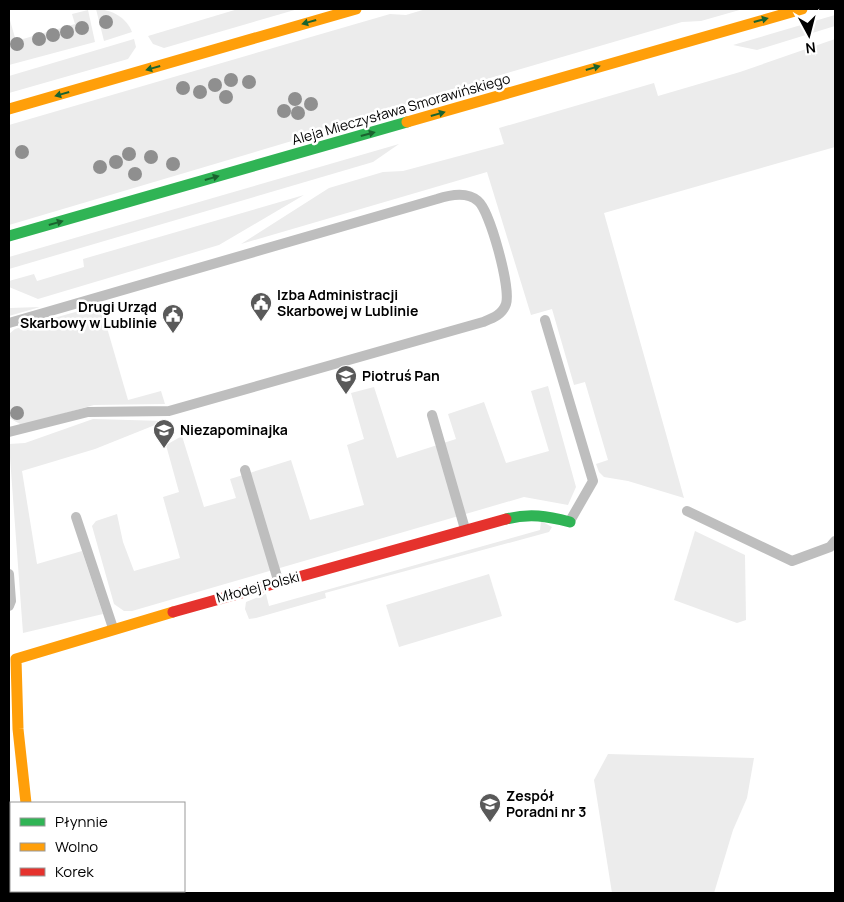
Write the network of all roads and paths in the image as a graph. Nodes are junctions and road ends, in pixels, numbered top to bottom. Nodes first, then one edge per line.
1 (356, 9) edge
2 (802, 9) edge
3 (9, 109) edge
4 (9, 236) edge
5 (545, 320) dead end
6 (9, 323) edge
7 (432, 415) dead end
8 (9, 432) edge
9 (245, 470) dead end
10 (687, 511) dead end
11 (76, 517) dead end
12 (570, 522) joint
13 (465, 530) junction
14 (835, 541) edge
15 (9, 574) edge
16 (278, 581) junction
17 (9, 606) edge
18 (113, 628) junction
19 (13, 730) edge
20 (26, 802) edge

1 -> 3 main road
4 -> 2 main road, Aleja Mieczysława Smorawińskiego
5 - 12 lane
6 - 8 lane
7 - 13 lane
9 - 16 lane
10 - 14 lane
11 - 18 lane
12 - 13 main road, Młodej Polski
13 - 16 main road, Młodej Polski
15 - 17 lane
16 - 18 main road, Młodej Polski
18 - 19 main road, Młodej Polski
19 - 20 main road, Młodej Polski

